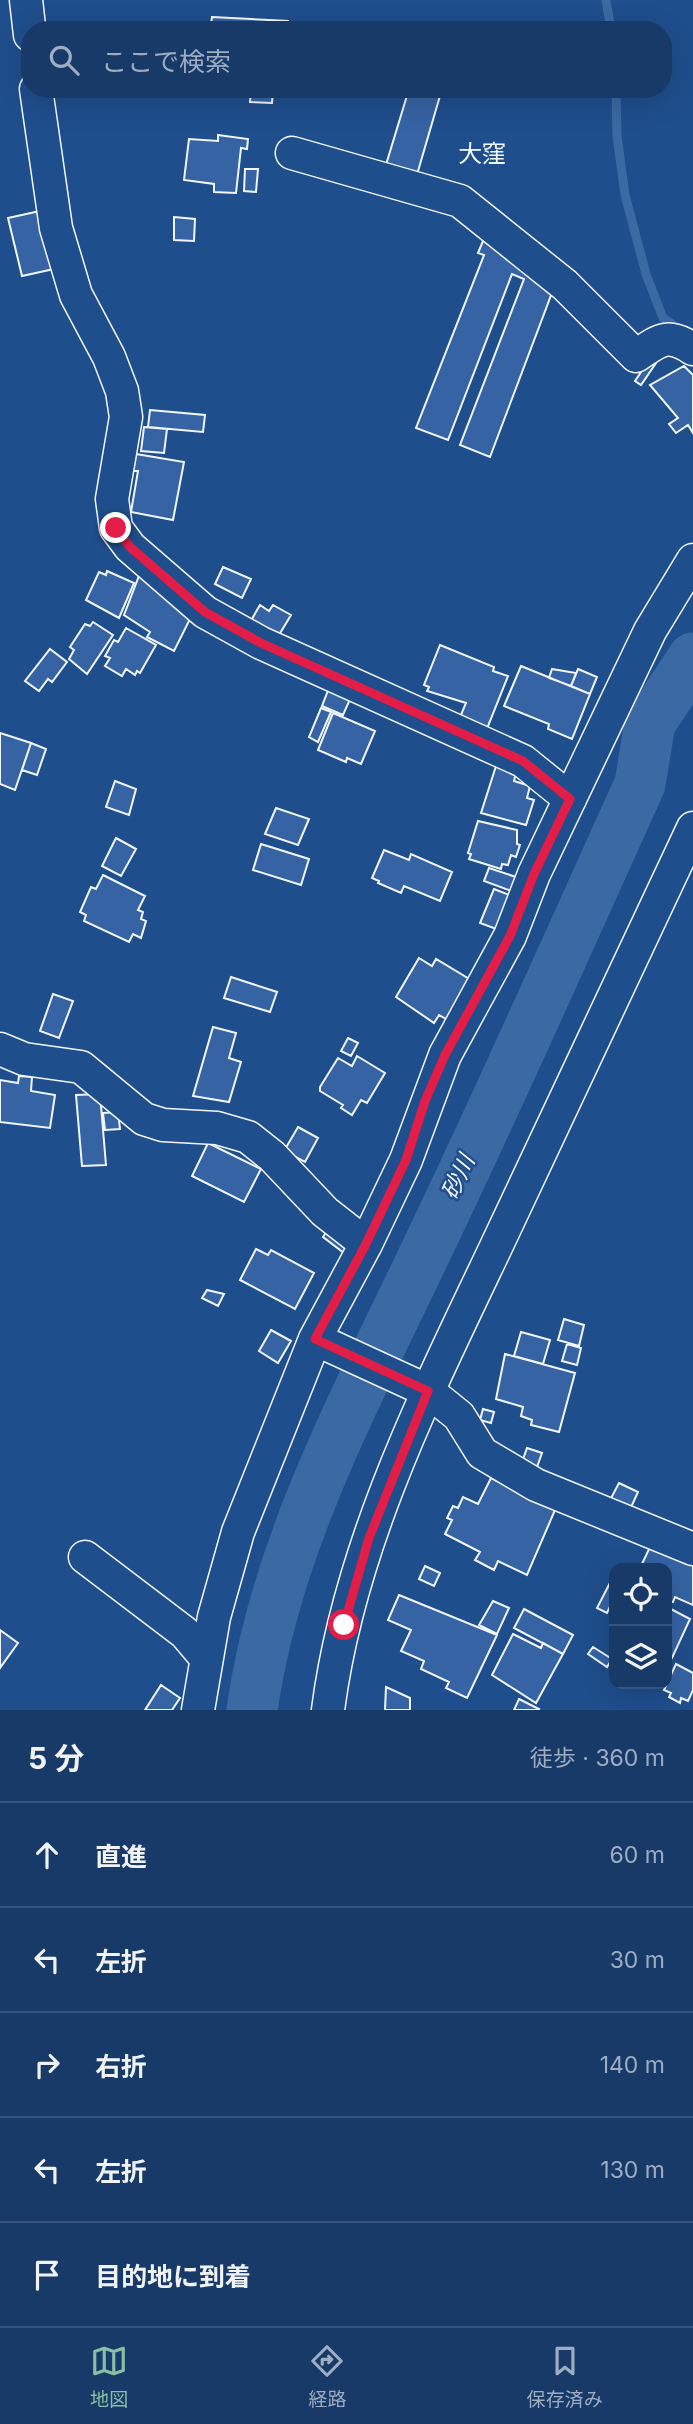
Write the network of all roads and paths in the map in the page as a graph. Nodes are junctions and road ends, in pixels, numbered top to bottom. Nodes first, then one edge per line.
1 (26, 0) edge
2 (28, 21) edge
3 (37, 98) edge
4 (292, 153) dead end
5 (693, 349) edge
6 (693, 560) edge
7 (570, 799) junction
8 (693, 828) edge
9 (0, 1049) edge
10 (366, 1244) junction
11 (321, 1342) junction
12 (419, 1387) junction
13 (693, 1549) edge
14 (85, 1557) dead end
15 (206, 1658) junction
16 (198, 1710) edge
17 (328, 1710) edge

1 - 2 street
3 - 7 street
4 - 5 street
6 - 7 street
7 - 10 street
8 - 12 street
9 - 10 street
10 - 11 street
11 - 12 street
11 - 15 street
12 - 13 street
12 - 17 street
14 - 15 street
15 - 16 street

